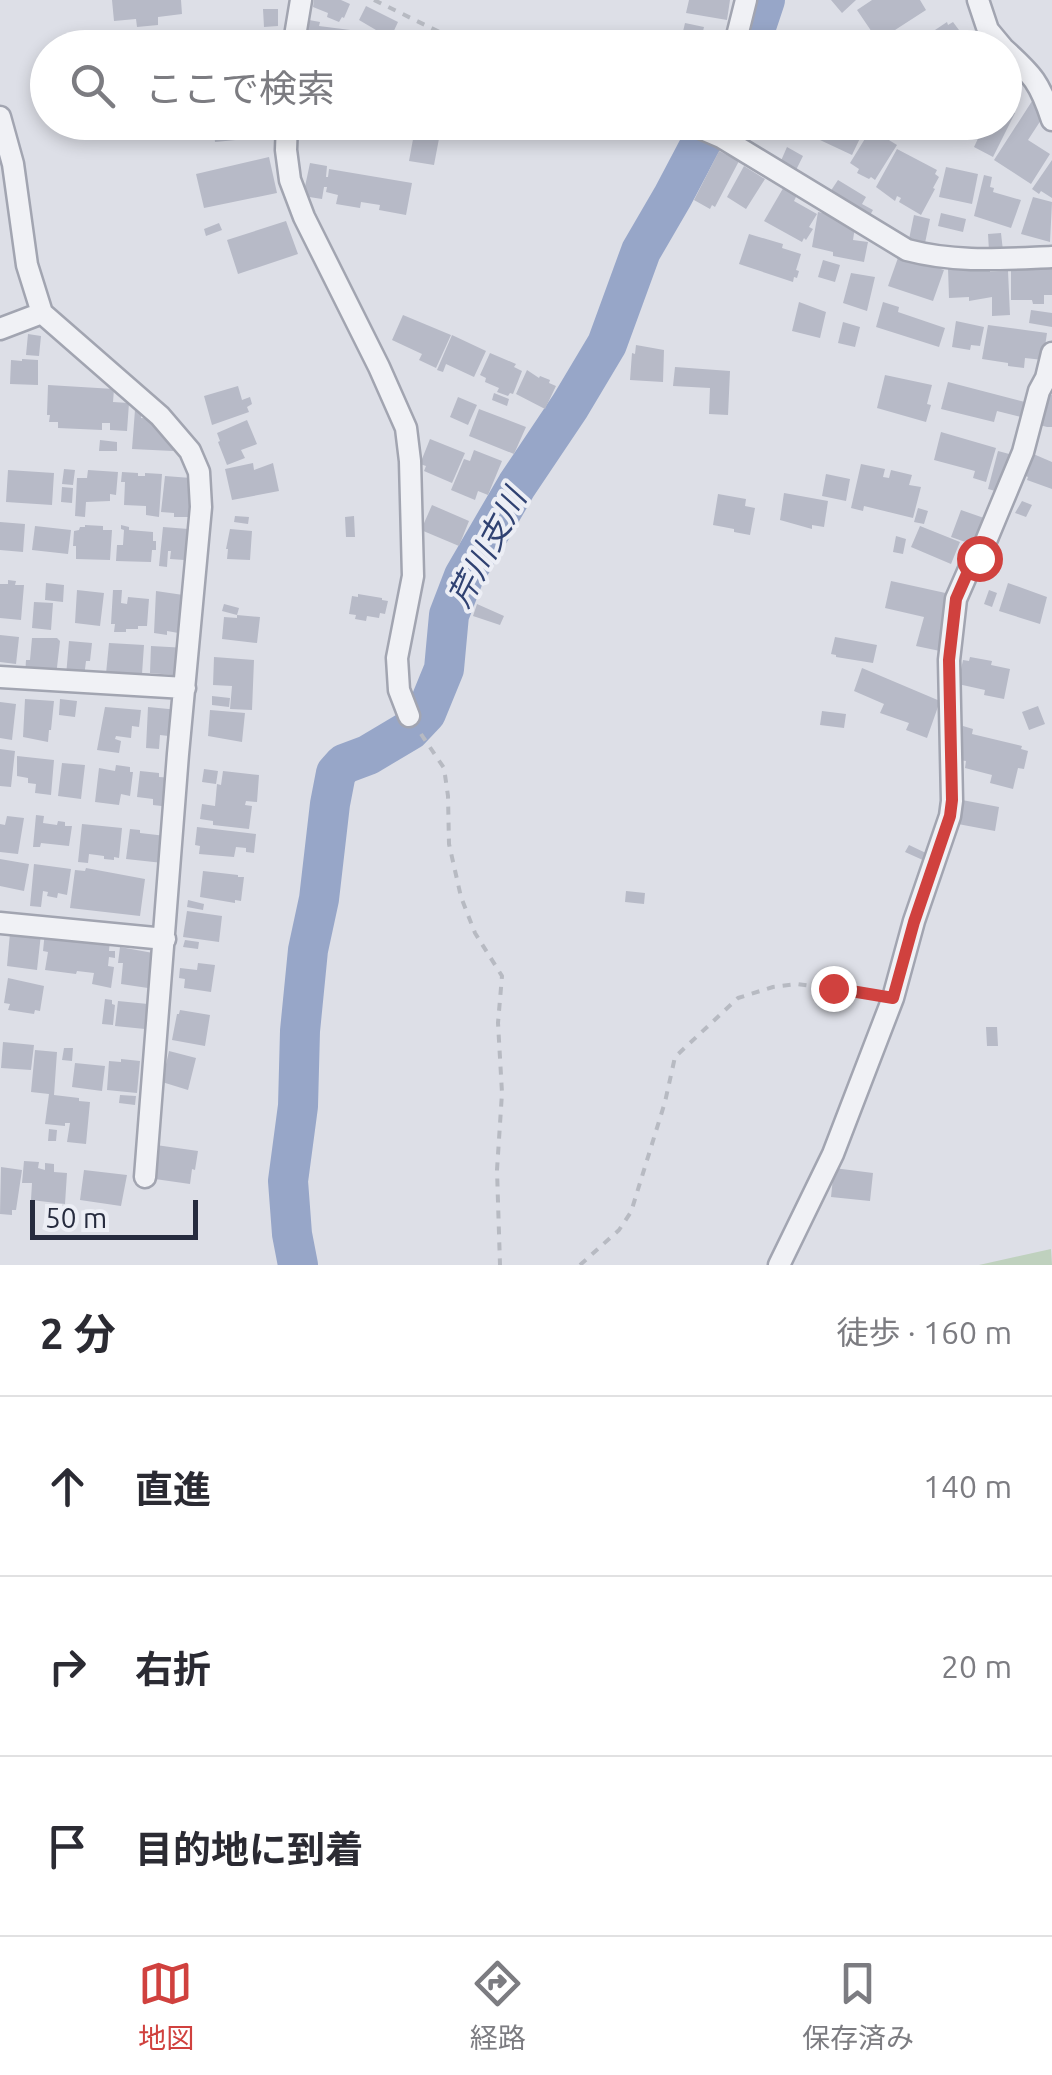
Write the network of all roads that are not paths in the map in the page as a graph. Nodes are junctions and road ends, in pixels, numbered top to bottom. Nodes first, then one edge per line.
1 (301, 0) edge
2 (746, 0) edge
3 (978, 0) edge
4 (297, 30) edge
5 (738, 30) edge
6 (988, 30) edge
7 (1022, 65) edge
8 (0, 117) edge
9 (1052, 120) edge
10 (286, 140) edge
11 (726, 140) edge
12 (1052, 257) edge
13 (42, 313) junction
14 (0, 329) edge
15 (1052, 353) edge
16 (0, 677) edge
17 (185, 688) junction
18 (409, 716) dead end
19 (0, 923) edge
20 (165, 939) junction
21 (145, 1178) dead end
22 (779, 1265) edge

1 - 4 street
2 - 5 street
3 - 6 street
7 - 9 street
8 - 13 street
10 - 18 street
11 - 12 street
13 - 14 street
13 - 17 street
15 - 22 street
16 - 17 street
17 - 20 street
19 - 20 street
20 - 21 street

